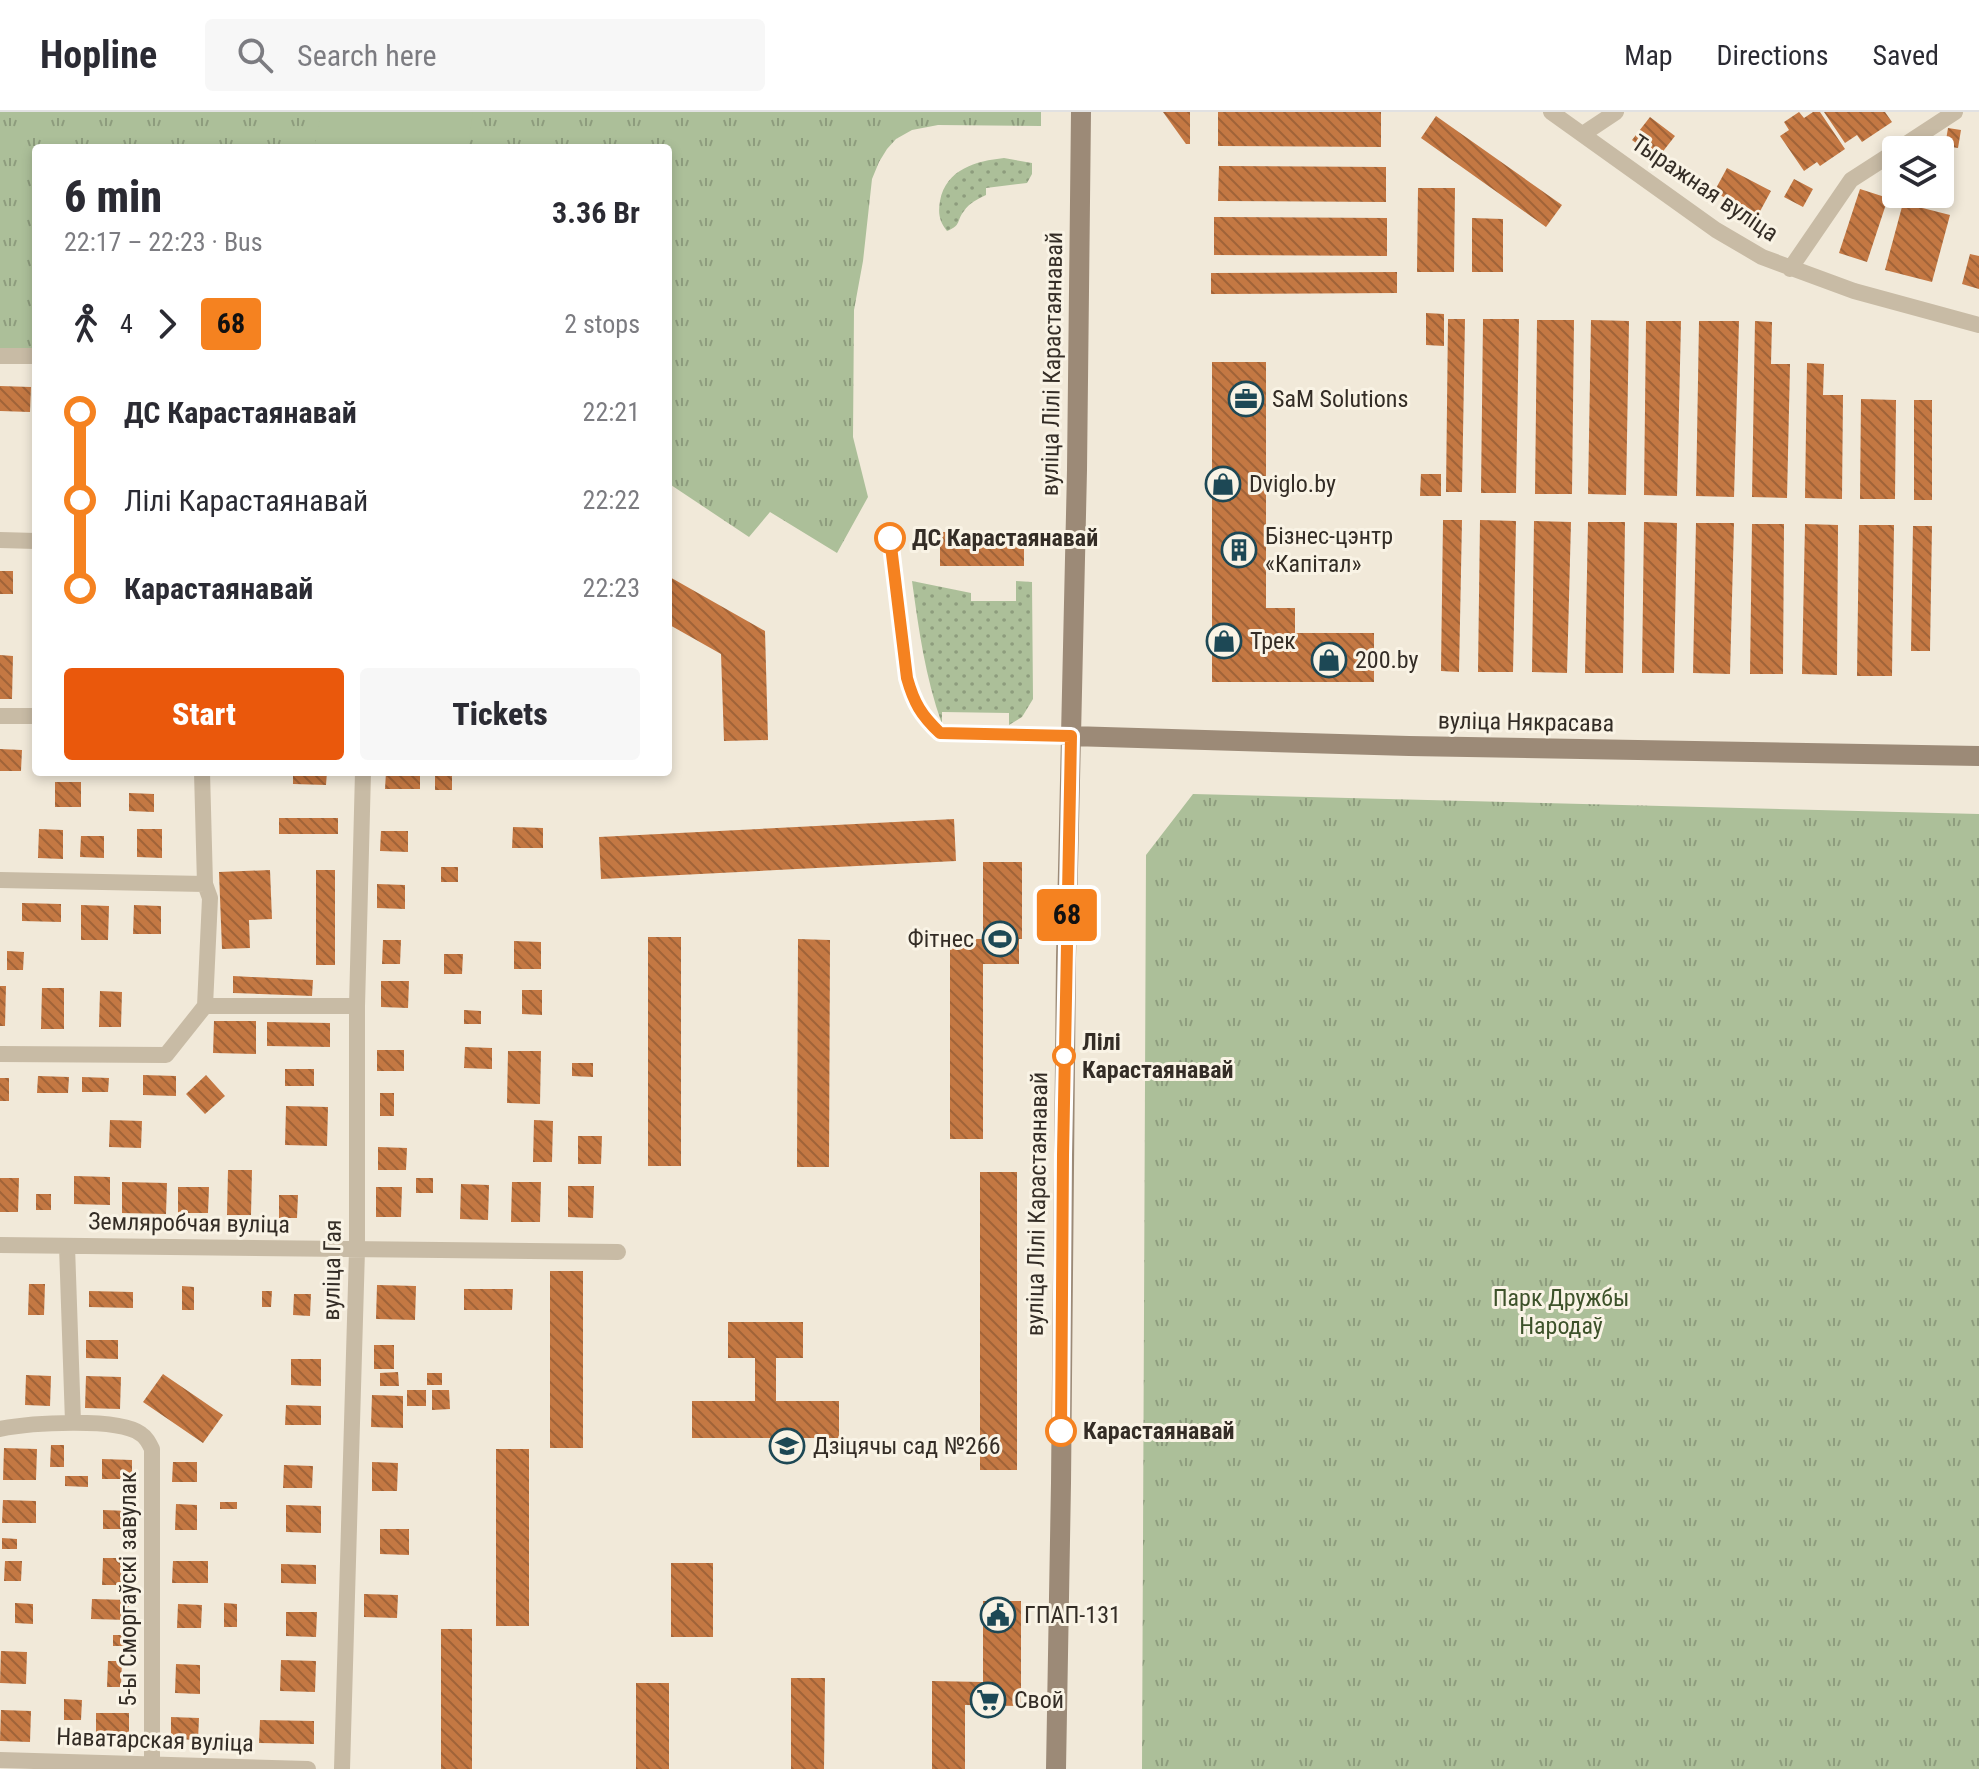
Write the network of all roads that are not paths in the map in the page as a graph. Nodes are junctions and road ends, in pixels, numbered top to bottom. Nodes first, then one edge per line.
1 (1081, 112) edge
2 (1551, 112) edge
3 (1616, 112) edge
4 (1955, 112) edge
5 (1583, 134) junction
6 (1918, 136) edge
7 (1882, 159) edge
8 (1790, 269) junction
9 (1979, 325) edge
10 (0, 356) edge
11 (32, 356) edge
12 (0, 540) edge
13 (32, 541) edge
14 (0, 716) edge
15 (32, 716) edge
16 (940, 733) dead end
17 (1071, 736) junction
18 (1979, 756) edge
19 (202, 776) edge
20 (363, 776) edge
21 (0, 880) edge
22 (205, 884) junction
23 (205, 1006) junction
24 (357, 1006) junction
25 (0, 1054) edge
26 (0, 1245) edge
27 (67, 1246) junction
28 (357, 1250) junction
29 (618, 1252) dead end
30 (73, 1422) junction
31 (0, 1429) edge
32 (0, 1760) edge
33 (152, 1767) edge
34 (308, 1769) edge
35 (342, 1769) edge
36 (1056, 1769) edge

1 - 17 main road, вуліца Лілі Карастаянавай
2 - 5 street, Тыражная вуліца
3 - 5 street
4 - 6 street
5 - 8 street, Тыражная вуліца
7 - 8 street
8 - 9 street, Тыражная вуліца
10 - 11 street
12 - 13 street
14 - 15 street
16 - 17 street
17 - 18 main road, вуліца Някрасава
17 - 36 main road, вуліца Лілі Карастаянавай
19 - 22 street
20 - 24 street, вуліца Гая
21 - 22 street
22 - 23 street
23 - 24 street
23 - 25 street
24 - 28 street, вуліца Гая
26 - 27 street, Земляробчая вуліца
27 - 28 street, Земляробчая вуліца
27 - 30 street
28 - 29 street, Земляробчая вуліца
28 - 35 street, вуліца Гая
30 - 31 street, 5-ы Сморгаўскі завулак
30 - 33 street, 5-ы Сморгаўскі завулак
32 - 33 street, Наватарская вуліца
33 - 34 street, Наватарская вуліца

